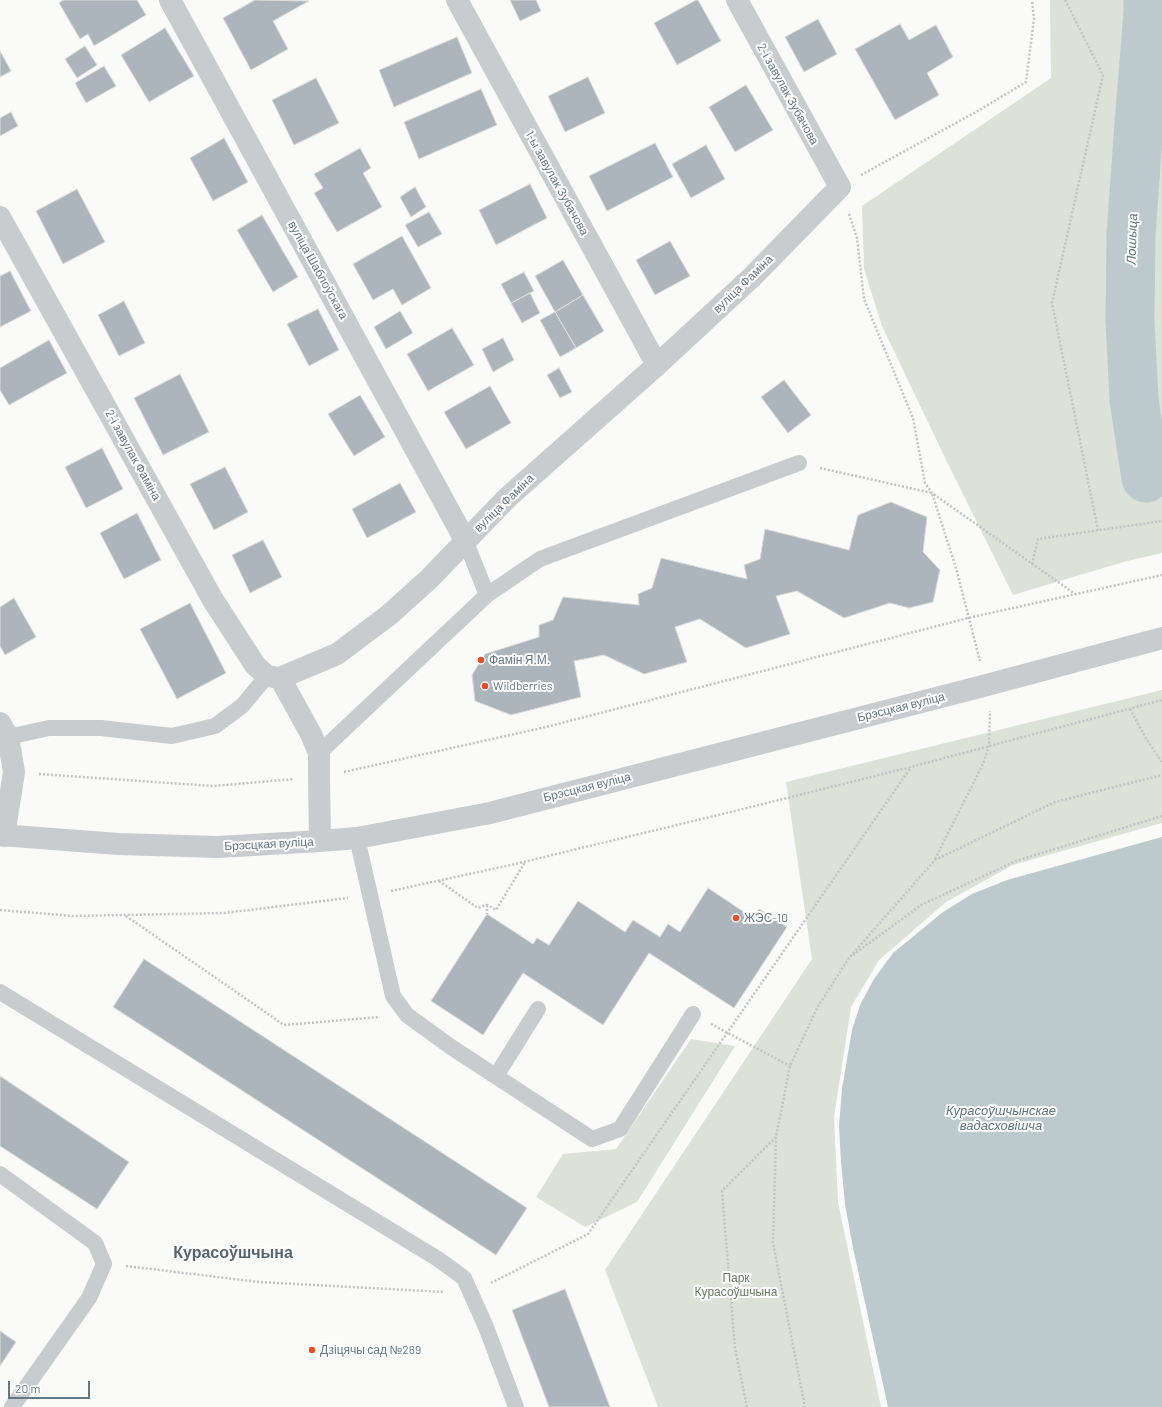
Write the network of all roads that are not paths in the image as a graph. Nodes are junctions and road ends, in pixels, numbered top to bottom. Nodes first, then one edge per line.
1 (170, 0) edge
2 (456, 0) edge
3 (737, 0) edge
4 (840, 187) joint
5 (0, 217) edge
6 (657, 365) junction
7 (799, 463) road end
8 (466, 540) junction
9 (487, 595) junction
10 (1162, 638) edge
11 (273, 677) junction
12 (4, 730) edge
13 (319, 753) junction
14 (2, 835) edge
15 (357, 838) junction
16 (320, 841) junction
17 (0, 992) edge
18 (538, 1009) dead end
19 (693, 1014) road end
20 (496, 1076) junction
21 (0, 1174) edge
22 (12, 1407) edge
23 (516, 1407) edge

1 - 8 street, вуліца Шаблоўскага
2 - 6 street, 1-ы завулак Зубачова
3 - 4 street, 2-і завулак Зубачова
4 - 6 street, вуліца Фаміна
5 - 11 street, 2-і завулак Фаміна
6 - 8 street, вуліца Фаміна
7 - 9 lane
8 - 9 lane
8 - 11 street, вуліца Фаміна
9 - 13 lane
10 - 15 street, Брэсцкая вуліца
11 - 12 lane
11 - 13 street
12 - 14 street
13 - 16 street
14 - 16 street, Брэсцкая вуліца
15 - 16 street, Брэсцкая вуліца
15 - 20 lane
17 - 23 lane
18 - 20 lane
19 - 20 lane
21 - 22 lane

